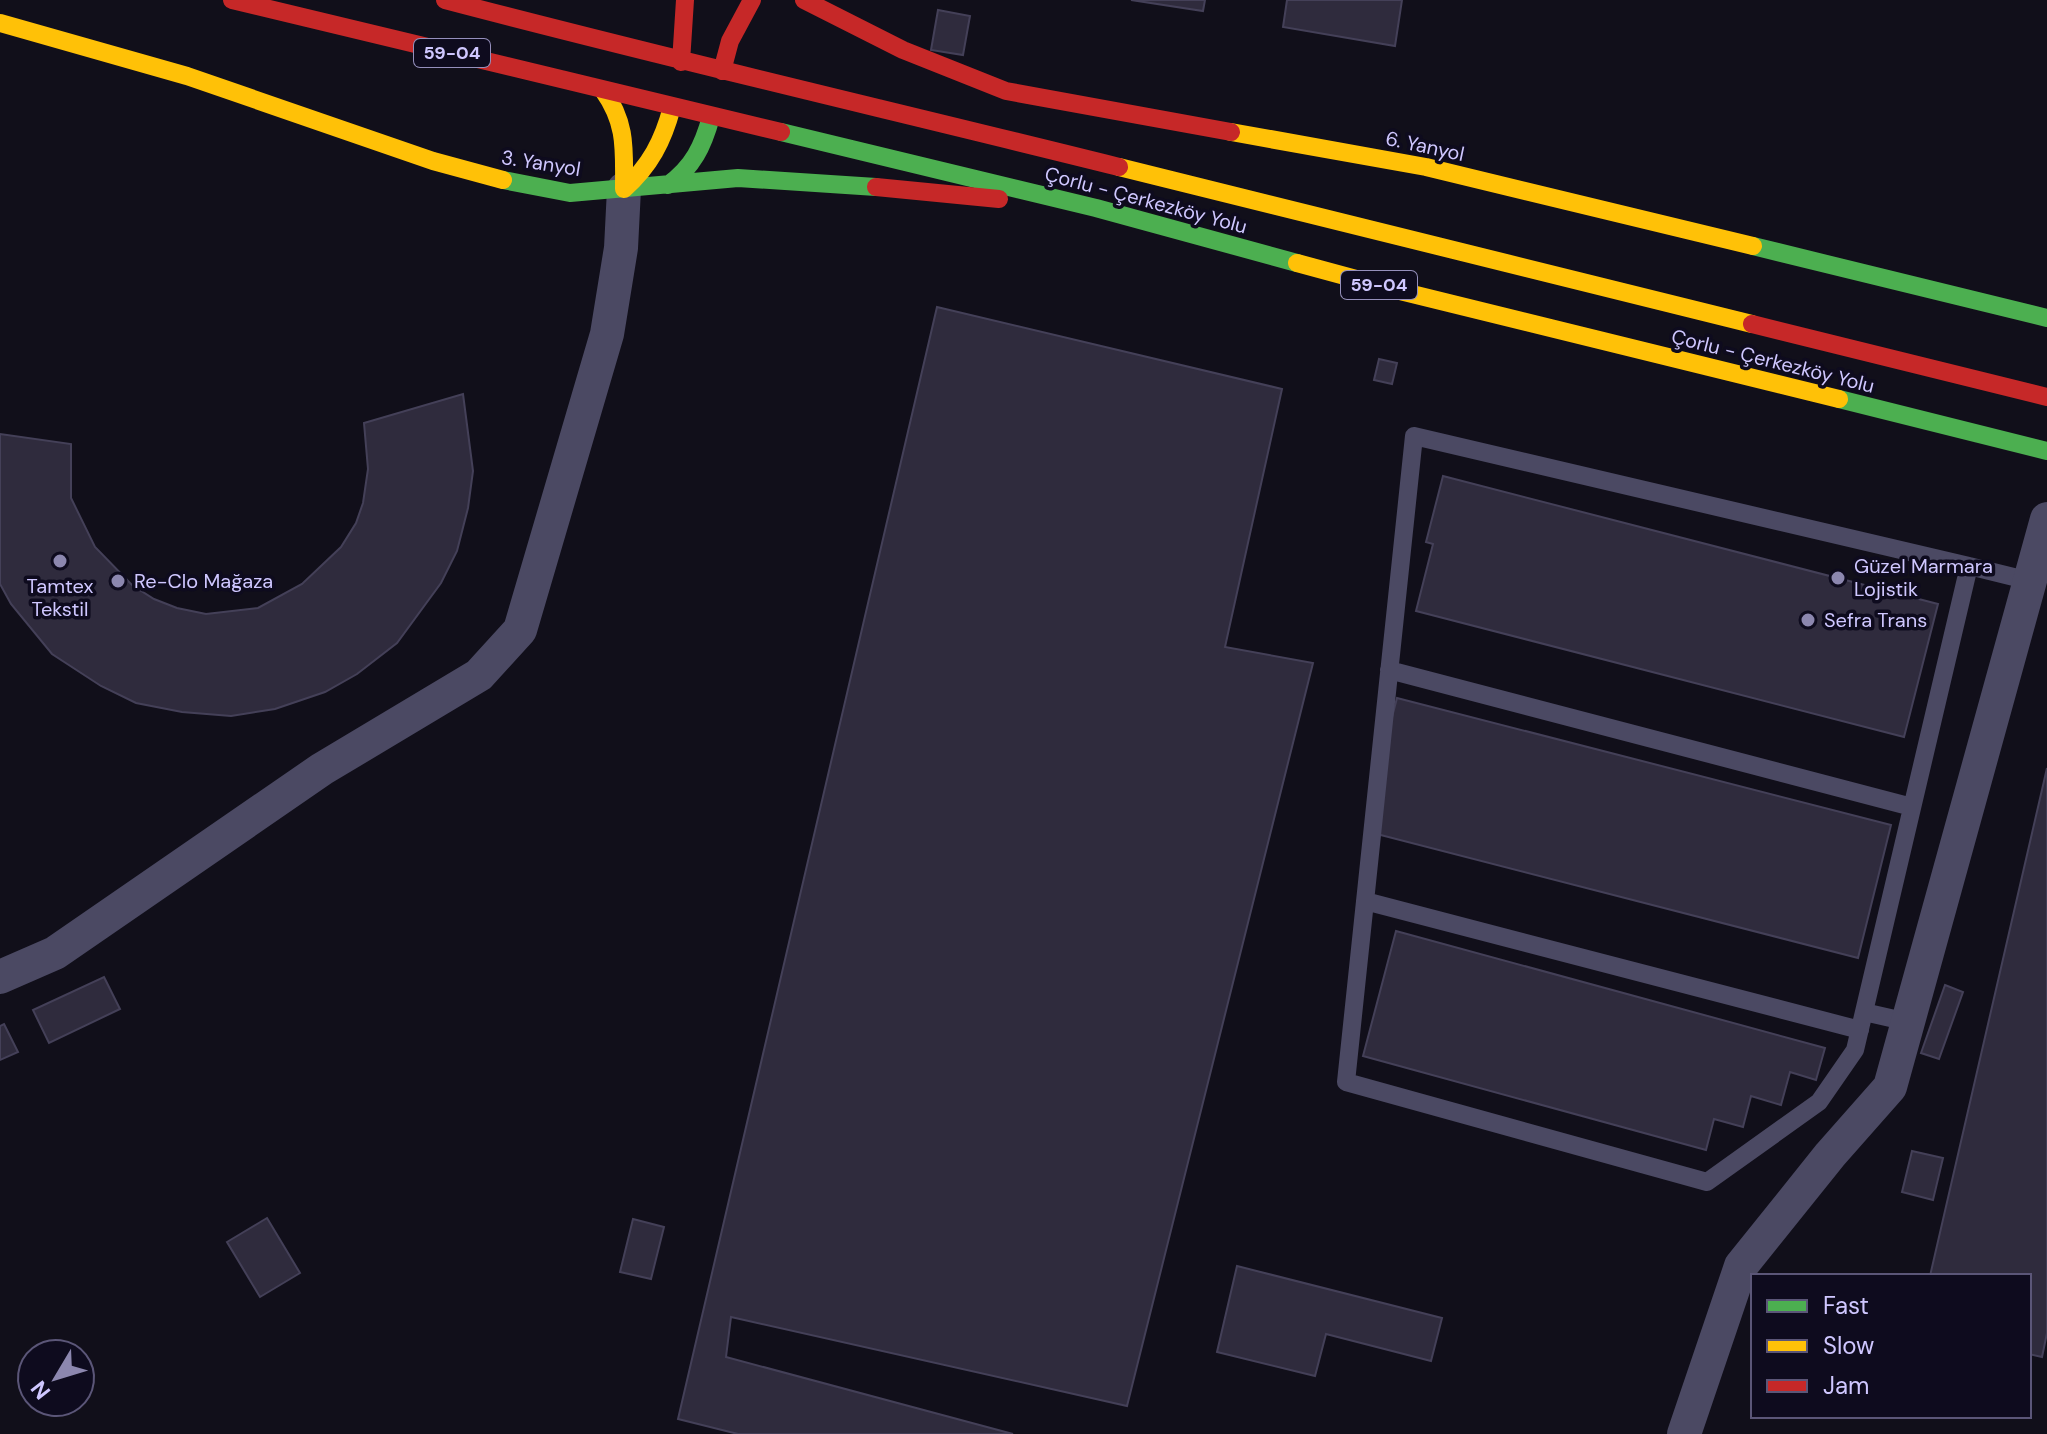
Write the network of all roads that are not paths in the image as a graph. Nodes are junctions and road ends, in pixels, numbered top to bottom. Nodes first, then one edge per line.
1 (232, 0) edge
2 (445, 0) edge
3 (685, 0) edge
4 (752, 0) edge
5 (804, 0) edge
6 (0, 23) edge
7 (677, 84) junction
8 (603, 90) junction
9 (717, 94) junction
10 (668, 185) junction
11 (624, 189) junction
12 (1096, 208) junction
13 (2047, 318) edge
14 (2047, 397) edge
15 (2047, 451) edge
16 (2047, 519) edge
17 (1969, 566) junction
18 (2030, 581) junction
19 (1389, 670) junction
20 (1912, 807) junction
21 (1365, 901) junction
22 (0, 977) edge
23 (1862, 1021) junction
24 (1908, 1022) junction
25 (1684, 1434) edge

1 - 8 main road, Çorlu - Çerkezköy Yolu / 59-04
2 - 7 main road, Çorlu - Çerkezköy Yolu / 59-04
3 - 7 main road
4 - 9 main road
5 - 13 main road, 6. Yanyol
6 - 11 main road, 3. Yanyol
7 - 8 main road, Çorlu - Çerkezköy Yolu / 59-04
7 - 9 main road, Çorlu - Çerkezköy Yolu / 59-04
7 - 9 main road, Çorlu - Çerkezköy Yolu / 59-04
7 - 11 main road
8 - 11 main road
9 - 10 main road
9 - 12 main road, Çorlu - Çerkezköy Yolu / 59-04
9 - 14 main road, Çorlu - Çerkezköy Yolu / 59-04
10 - 11 main road, 3. Yanyol
10 - 12 main road, 3. Yanyol
11 - 22 street
12 - 15 main road, Çorlu - Çerkezköy Yolu / 59-04
16 - 18 street
17 - 18 lane
17 - 19 lane
17 - 20 lane
18 - 24 street
19 - 20 lane
19 - 21 lane
20 - 23 lane
21 - 23 lane
21 - 23 lane
23 - 24 lane
24 - 25 street

